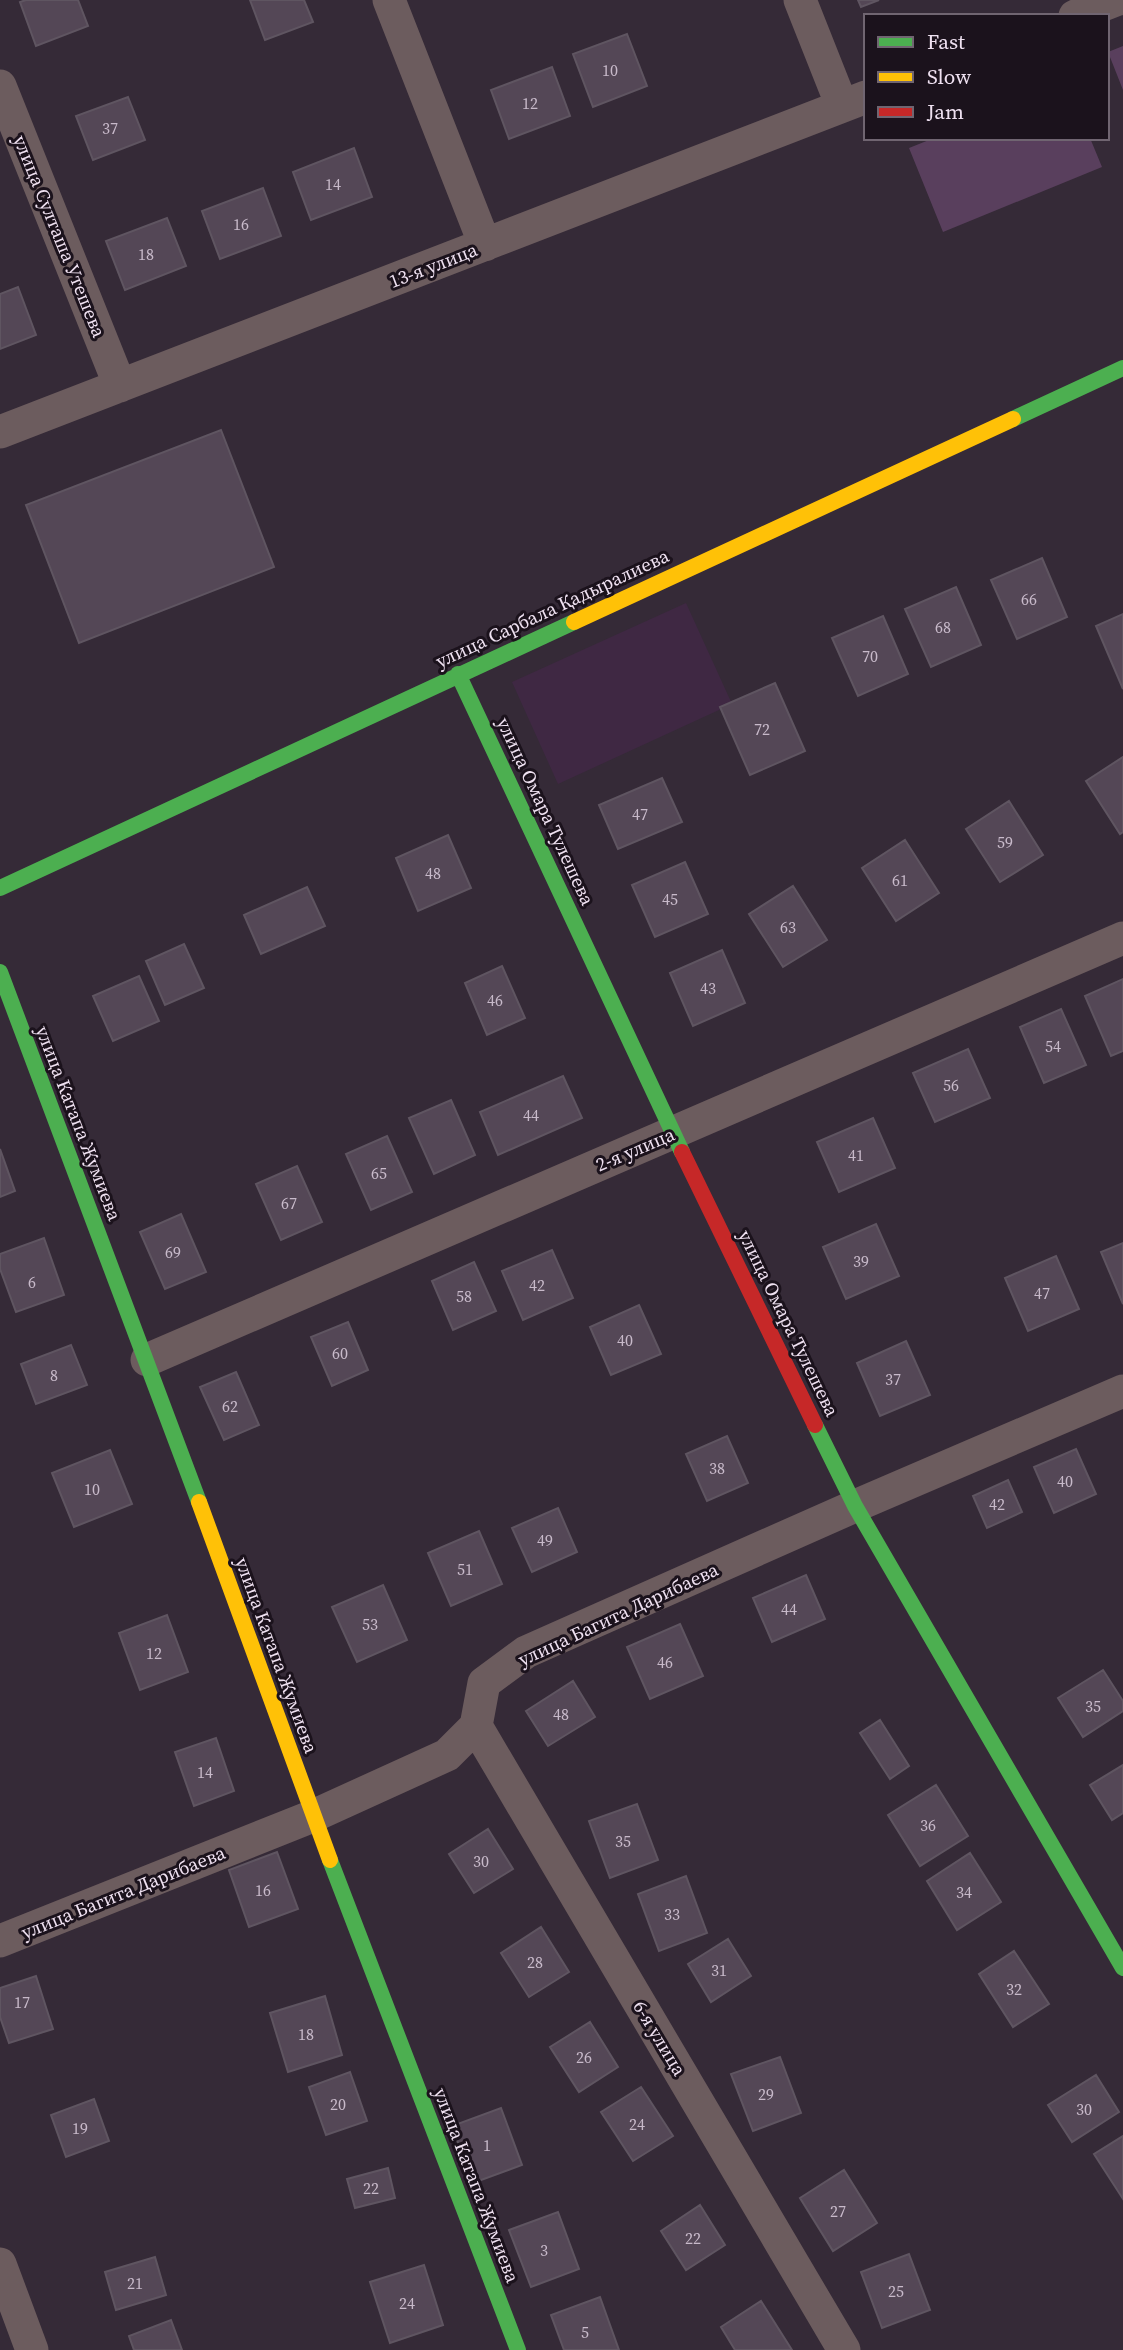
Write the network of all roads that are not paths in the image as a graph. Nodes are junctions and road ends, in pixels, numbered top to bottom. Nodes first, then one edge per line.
1 (389, 0) edge
2 (800, 0) edge
3 (1116, 0) edge
4 (1080, 14) edge
5 (0, 86) edge
6 (854, 102) edge
7 (485, 245) junction
8 (1123, 368) edge
9 (120, 386) junction
10 (0, 432) edge
11 (458, 674) junction
12 (0, 888) edge
13 (1123, 938) edge
14 (0, 972) edge
15 (672, 1132) junction
16 (147, 1360) junction
17 (1123, 1391) edge
18 (855, 1506) junction
19 (476, 1726) junction
20 (313, 1816) junction
21 (0, 1941) edge
22 (1123, 1968) edge
23 (0, 2264) edge
24 (32, 2350) edge
25 (518, 2350) edge
26 (844, 2350) edge

1 - 7 street
2 - 6 street
3 - 4 street
5 - 9 street, улица Султаша Утешева
6 - 7 street, 13-я улица
7 - 9 street, 13-я улица
8 - 11 street, улица Сарбала Қадыралиева
9 - 10 street, 13-я улица
11 - 12 street, улица Сарбала Қадыралиева
11 - 15 street, улица Омара Тулешева
13 - 15 street, 2-я улица
14 - 16 street, улица Катапа Жумиева
15 - 16 street, 2-я улица
15 - 18 street, улица Омара Тулешева
16 - 20 street, улица Катапа Жумиева
17 - 18 street, улица Багита Дарибаева
18 - 19 street, улица Багита Дарибаева
18 - 22 street, улица Омара Тулешева
19 - 20 street, улица Багита Дарибаева
19 - 26 street, 6-я улица
20 - 21 street, улица Багита Дарибаева
20 - 25 street, улица Катапа Жумиева
23 - 24 street

